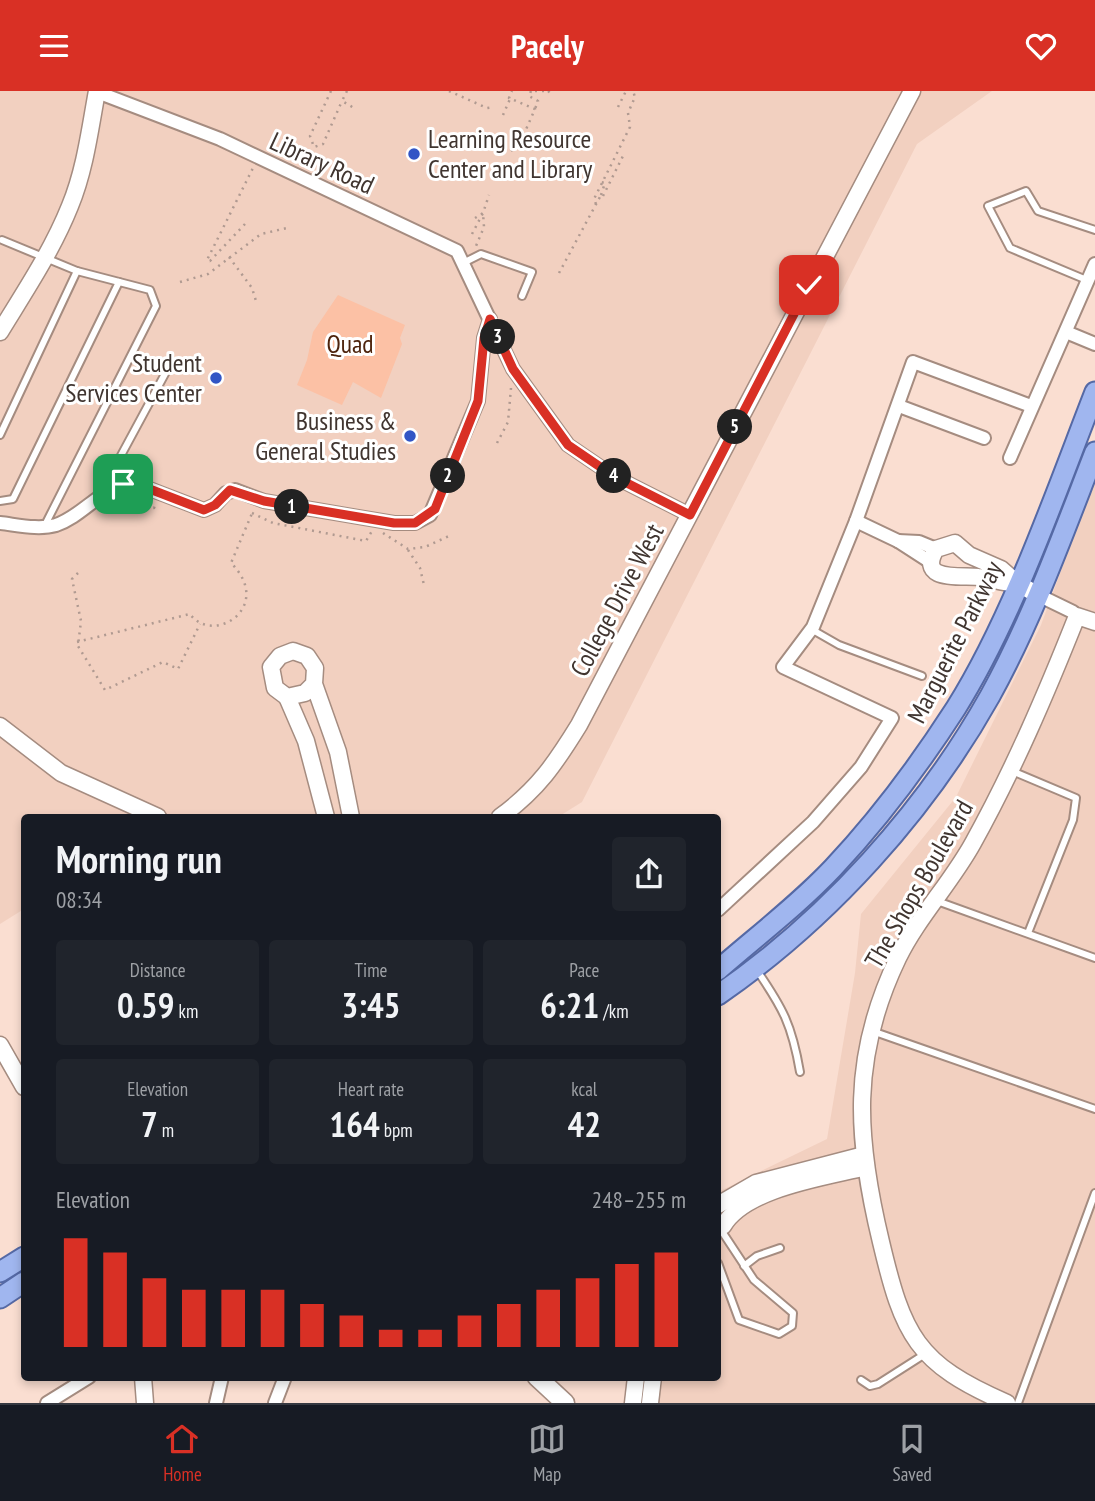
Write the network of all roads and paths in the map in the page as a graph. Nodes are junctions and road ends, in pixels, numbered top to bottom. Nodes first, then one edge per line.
1 (331, 91) edge
2 (347, 91) edge
3 (449, 91) edge
4 (512, 91) edge
5 (533, 91) edge
6 (546, 91) edge
7 (626, 91) edge
8 (633, 91) edge
9 (912, 91) edge
10 (97, 92) edge
11 (552, 95) dead end
12 (510, 98) junction
13 (342, 101) junction
14 (494, 107) dead end
15 (618, 107) dead end
16 (354, 108) dead end
17 (535, 109) junction
18 (503, 115) dead end
19 (511, 151) dead end
20 (624, 154) dead end
21 (253, 169) dead end
22 (601, 182) junction
23 (489, 195) dead end
24 (601, 195) junction
25 (596, 204) junction
26 (483, 213) junction
27 (475, 218) dead end
28 (245, 224) dead end
29 (287, 228) dead end
30 (1095, 230) edge
31 (472, 234) dead end
32 (2, 240) dead end
33 (475, 246) dead end
34 (229, 257) junction
35 (45, 258) junction
36 (463, 263) junction
37 (1095, 264) edge
38 (77, 271) junction
39 (559, 273) dead end
40 (1090, 281) junction
41 (119, 282) junction
42 (180, 282) dead end
43 (522, 296) dead end
44 (256, 301) dead end
45 (490, 319) junction
46 (0, 332) edge
47 (1066, 332) junction
48 (1095, 344) edge
49 (166, 372) dead end
50 (516, 374) junction
51 (1095, 392) edge
52 (899, 406) junction
53 (1031, 406) junction
54 (0, 435) edge
55 (984, 438) dead end
56 (497, 443) dead end
57 (1095, 452) edge
58 (1010, 459) dead end
59 (123, 484) junction
60 (161, 494) junction
61 (114, 496) dead end
62 (0, 501) edge
63 (254, 508) dead end
64 (252, 513) junction
65 (690, 515) junction
66 (856, 521) junction
67 (0, 523) edge
68 (44, 527) junction
69 (449, 536) dead end
70 (408, 549) junction
71 (934, 556) junction
72 (78, 573) dead end
73 (1017, 583) junction
74 (424, 585) dead end
75 (1038, 595) junction
76 (1073, 612) joint
77 (1095, 621) edge
78 (200, 624) junction
79 (811, 629) junction
80 (77, 642) junction
81 (922, 676) dead end
82 (314, 684) junction
83 (287, 697) junction
84 (0, 726) edge
85 (1010, 771) junction
86 (151, 814) edge
87 (325, 814) edge
88 (350, 814) edge
89 (504, 814) edge
90 (936, 901) junction
91 (721, 907) edge
92 (1028, 933) junction
93 (1095, 958) edge
94 (721, 967) edge
95 (754, 968) junction
96 (721, 993) edge
97 (871, 1031) junction
98 (0, 1045) edge
99 (800, 1072) dead end
100 (21, 1082) edge
101 (1095, 1109) edge
102 (865, 1161) junction
103 (1095, 1193) edge
104 (721, 1203) edge
105 (721, 1227) edge
106 (721, 1230) edge
107 (780, 1248) dead end
108 (21, 1259) edge
109 (744, 1266) junction
110 (721, 1271) edge
111 (0, 1272) edge
112 (21, 1284) edge
113 (0, 1298) edge
114 (925, 1355) junction
115 (861, 1380) dead end
116 (83, 1381) edge
117 (144, 1381) edge
118 (221, 1381) edge
119 (283, 1381) edge
120 (541, 1381) edge
121 (636, 1381) edge
122 (653, 1381) edge
123 (49, 1402) edge
124 (145, 1403) edge
125 (216, 1403) edge
126 (275, 1403) edge
127 (565, 1403) edge
128 (633, 1403) edge
129 (650, 1403) edge
130 (1007, 1403) edge
131 (1018, 1403) edge

1 - 13 path
2 - 13 path
3 - 14 path
4 - 12 path
5 - 6 path
5 - 17 path
6 - 11 path
7 - 15 path
8 - 22 path
9 - 65 street, College Drive West
10 - 35 street
10 - 36 street, Library Road
12 - 17 path
12 - 18 path
13 - 16 path
17 - 19 path
20 - 24 path
21 - 28 path
22 - 24 path
22 - 25 path
23 - 26 path
24 - 25 path
25 - 39 path
26 - 27 path
26 - 31 path
26 - 33 path
29 - 34 path
30 - 40 lane
32 - 35 lane
34 - 42 path
34 - 44 path
35 - 38 lane
35 - 46 street
36 - 43 lane
36 - 45 street, Library Road
37 - 40 street
38 - 41 lane
38 - 54 lane
40 - 47 street
41 - 62 lane
41 - 68 lane
45 - 50 street, Library Road
45 - 60 street
47 - 48 street
47 - 53 street
49 - 59 lane
50 - 56 path
50 - 65 street, Library Road
51 - 73 main road, Marguerite Parkway
52 - 53 street
52 - 55 street
52 - 66 street
53 - 58 street
57 - 75 main road, Marguerite Parkway
59 - 60 street
59 - 68 street
60 - 61 path
63 - 64 path
64 - 70 path
64 - 78 path
65 - 89 street, College Drive West
66 - 71 street
66 - 79 street
67 - 68 street
69 - 70 path
70 - 74 path
71 - 73 street
71 - 73 street
72 - 80 path
73 - 75 street
73 - 94 main road, Marguerite Parkway
75 - 76 street
75 - 95 main road, Marguerite Parkway
76 - 77 lane
77 - 85 street, The Shops Boulevard
78 - 80 path
78 - 80 path
79 - 81 lane
79 - 91 street
82 - 83 street
82 - 83 street
82 - 88 street
83 - 87 street
84 - 86 street
85 - 90 street, The Shops Boulevard
85 - 92 lane
90 - 92 lane
90 - 97 street, The Shops Boulevard
92 - 93 lane
95 - 96 main road, Marguerite Parkway
95 - 99 lane
97 - 101 lane
97 - 102 street, The Shops Boulevard
98 - 100 street
102 - 104 street
102 - 105 street
102 - 114 street, The Shops Boulevard
103 - 131 lane
106 - 109 lane
107 - 109 lane
108 - 111 main road
109 - 110 lane
112 - 113 main road
114 - 115 lane
114 - 130 street, The Shops Boulevard
116 - 123 street
117 - 124 street
118 - 125 street
119 - 126 street
120 - 127 main road
121 - 128 street
122 - 129 street

